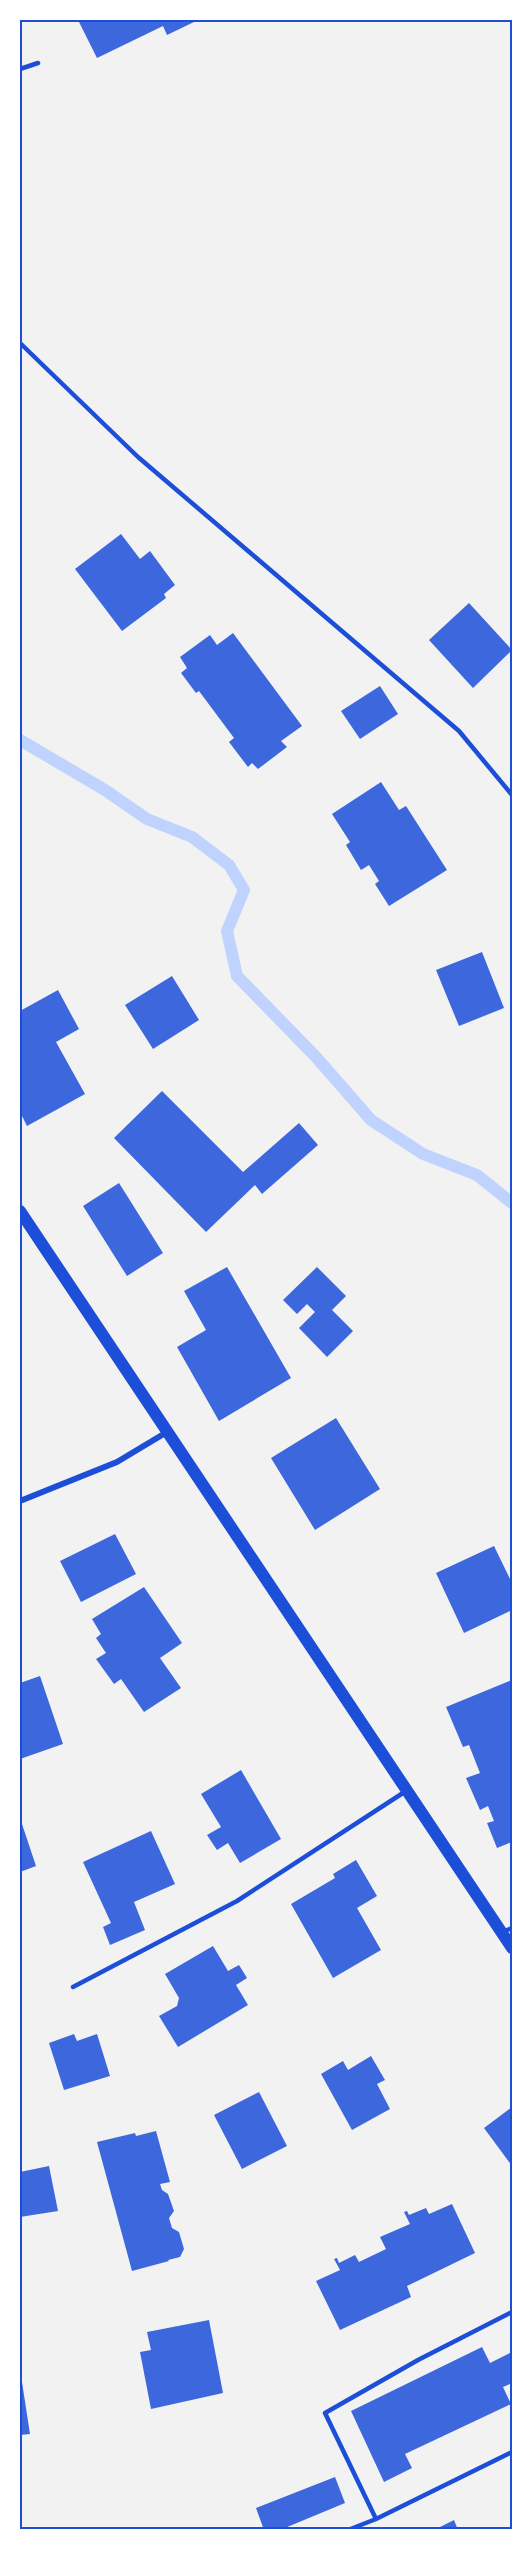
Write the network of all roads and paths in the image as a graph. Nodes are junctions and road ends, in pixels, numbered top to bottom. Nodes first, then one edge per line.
1 (38, 63) dead end
2 (20, 69) edge
3 (20, 343) edge
4 (513, 795) edge
5 (21, 1217) edge
6 (168, 1432) junction
7 (20, 1501) edge
8 (407, 1790) junction
9 (507, 1930) edge
10 (513, 1948) edge
11 (73, 1987) dead end
12 (513, 2312) edge
13 (513, 2452) edge
14 (376, 2519) junction
15 (348, 2529) edge

1 - 2 lane
3 - 4 lane
5 - 6 main road
6 - 7 street
6 - 8 main road
8 - 9 main road
8 - 11 lane
9 - 10 main road
12 - 14 lane
13 - 14 lane
14 - 15 lane

